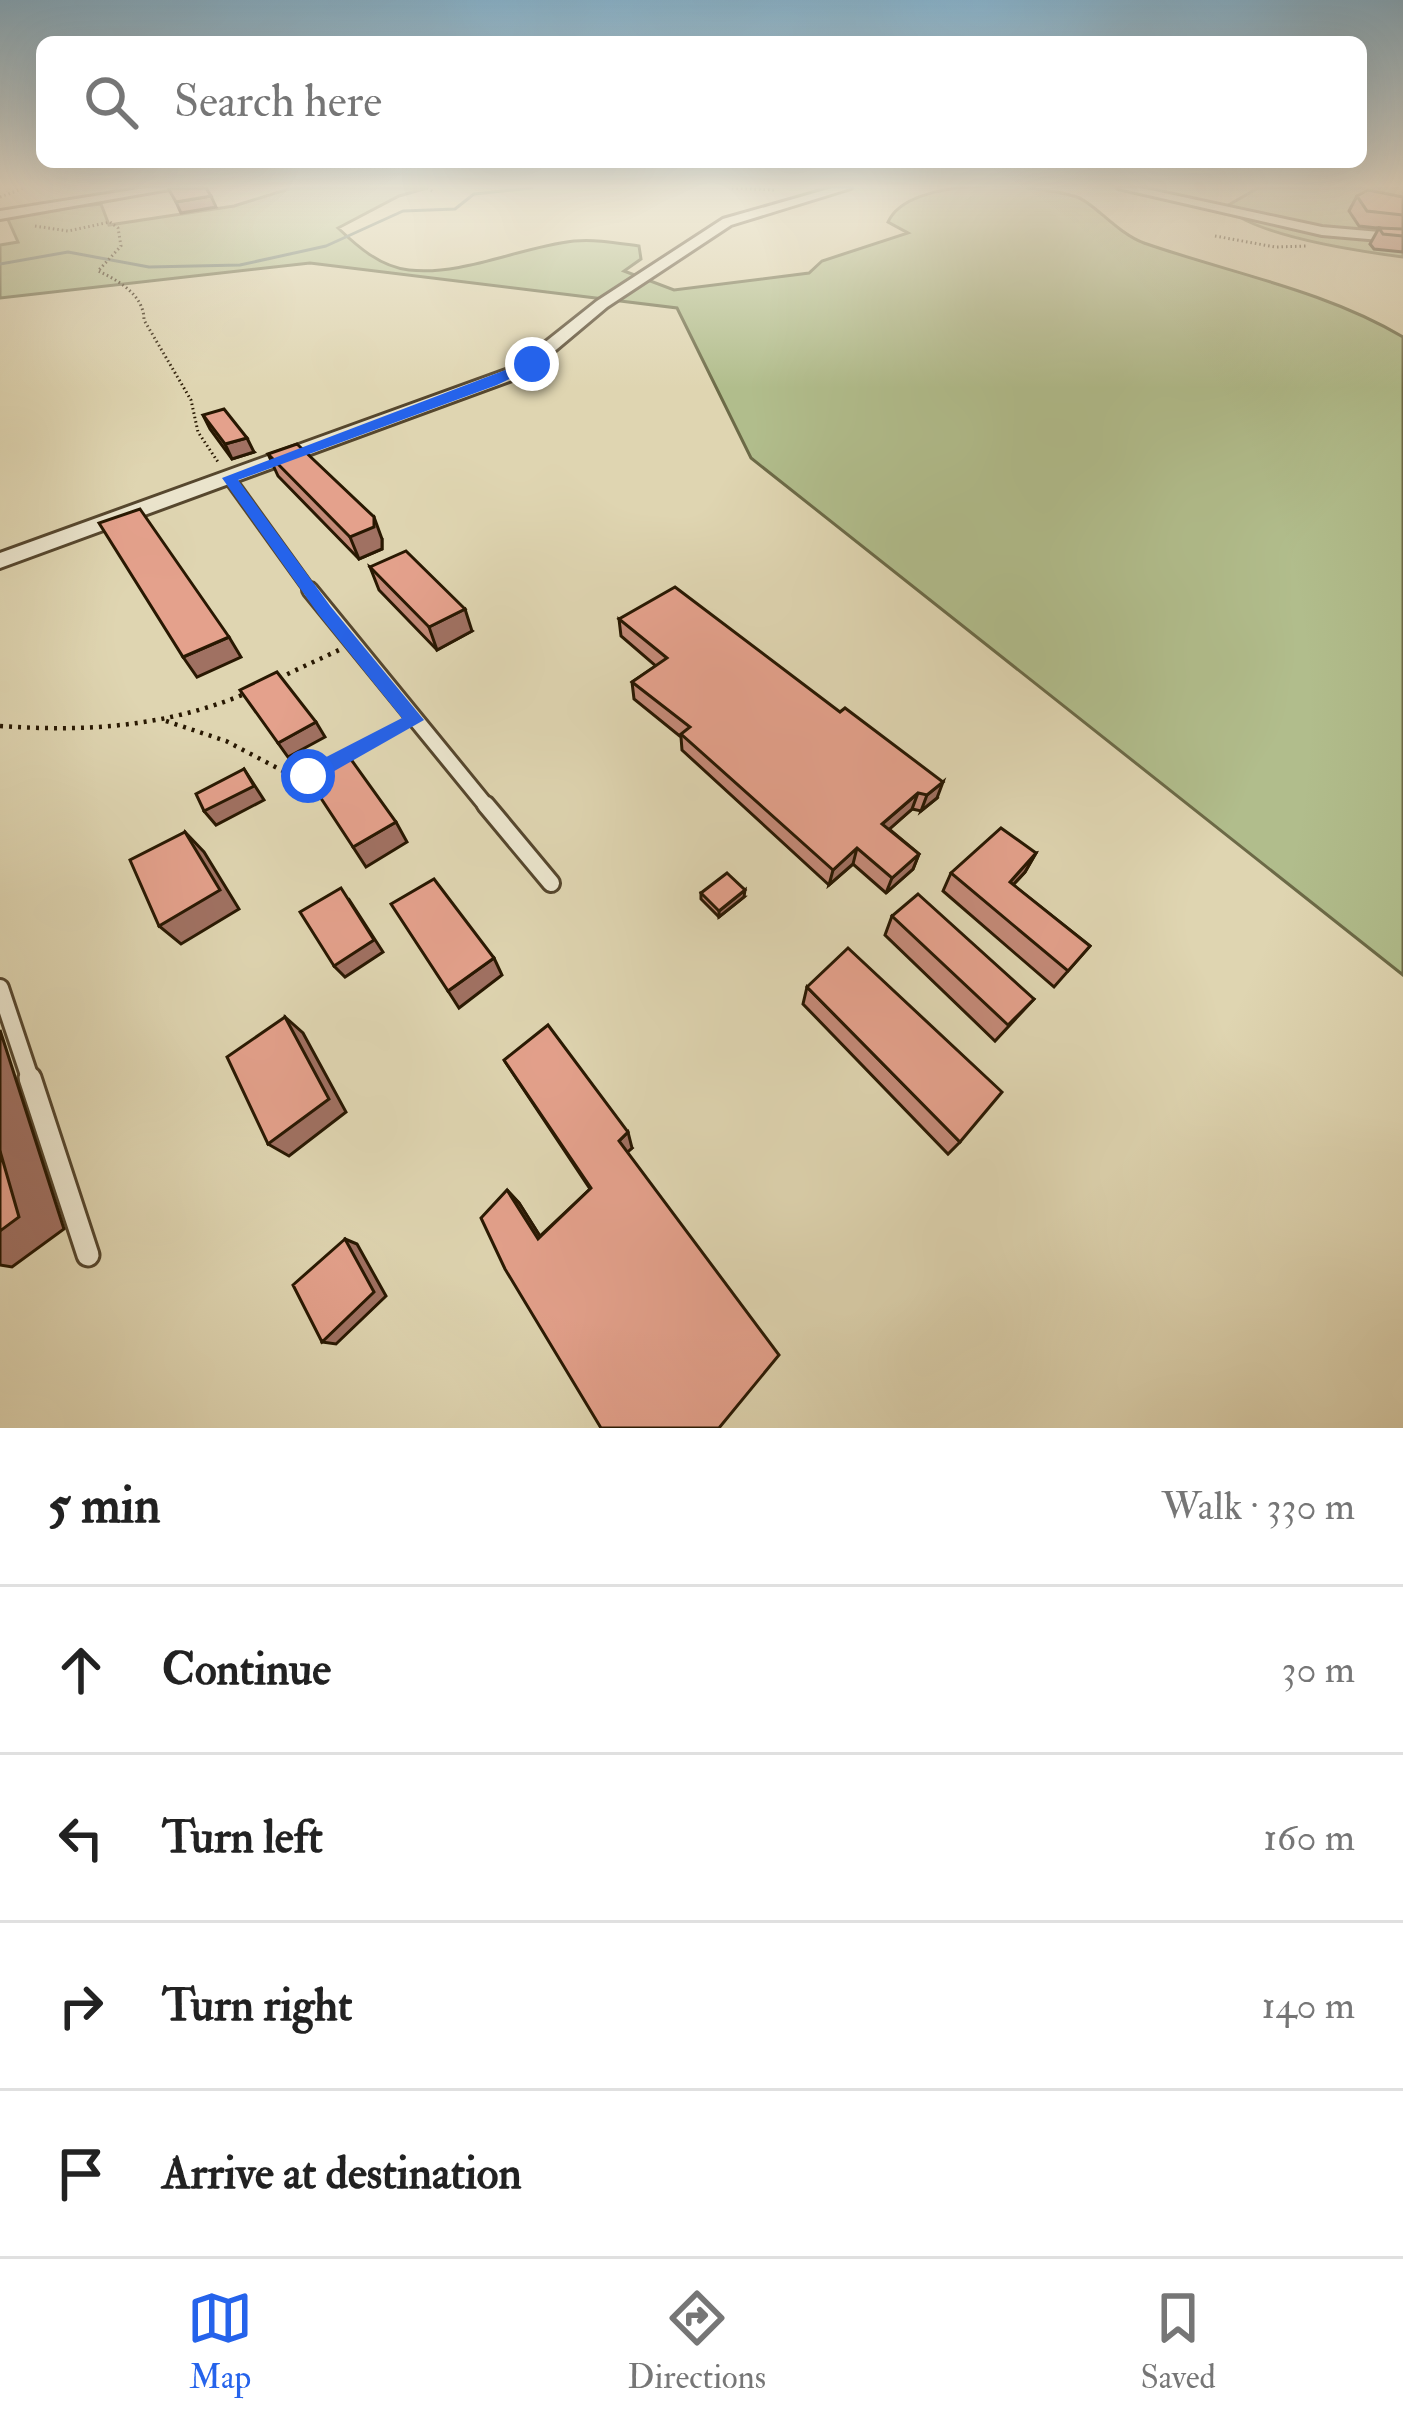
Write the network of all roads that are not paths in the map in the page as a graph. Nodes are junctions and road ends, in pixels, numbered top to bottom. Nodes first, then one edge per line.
1 (677, 255) edge
2 (229, 478) junction
3 (0, 560) edge
4 (551, 883) dead end
5 (0, 988) edge
6 (88, 1255) dead end

1 - 2 street
2 - 3 street
2 - 4 lane
5 - 6 lane

